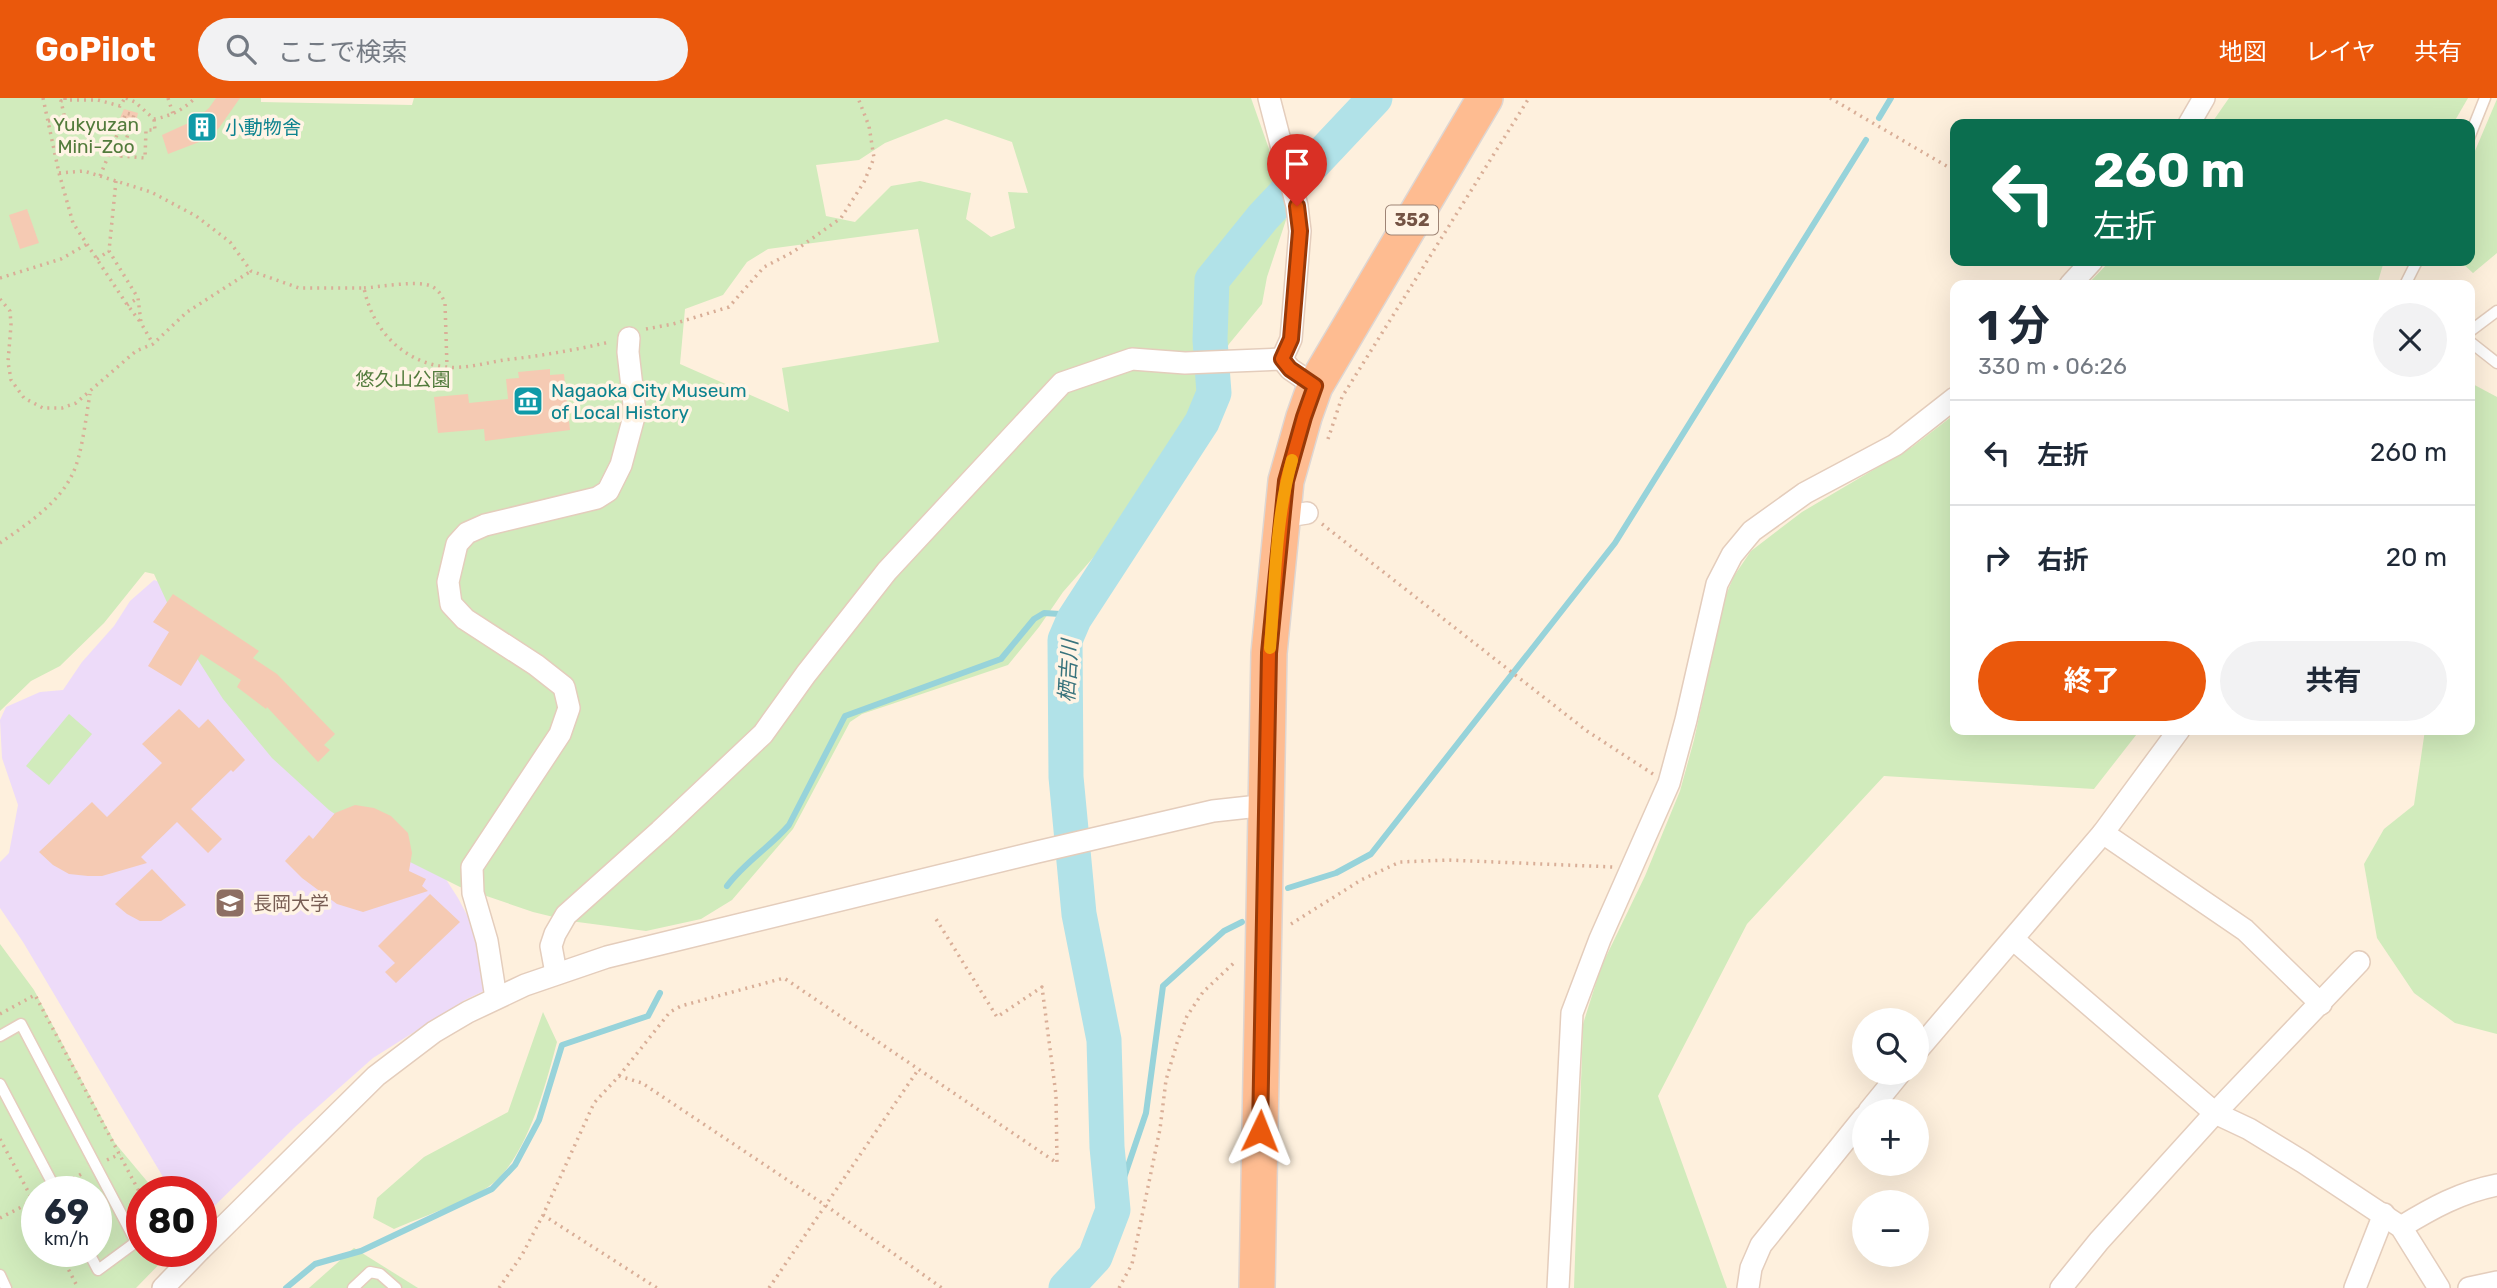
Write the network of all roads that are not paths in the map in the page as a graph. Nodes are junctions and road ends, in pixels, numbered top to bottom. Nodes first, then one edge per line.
1 (1269, 98) edge
2 (1485, 98) edge
3 (2204, 98) edge
4 (2485, 98) edge
5 (2192, 119) edge
6 (2475, 123) edge
7 (2087, 266) edge
8 (2075, 280) edge
9 (2497, 311) edge
10 (2475, 328) edge
11 (629, 338) road end
12 (2475, 346) edge
13 (1282, 359) junction
14 (2497, 363) edge
15 (1315, 386) junction
16 (1950, 402) edge
17 (2175, 735) edge
18 (1268, 805) junction
19 (2103, 833) junction
20 (2014, 940) junction
21 (2359, 962) dead end
22 (556, 973) junction
23 (496, 998) junction
24 (2321, 1004) junction
25 (0, 1036) edge
26 (1929, 1037) edge
27 (0, 1084) edge
28 (1890, 1085) edge
29 (1879, 1099) edge
30 (2215, 1113) junction
31 (1852, 1132) edge
32 (49, 1176) edge
33 (2497, 1185) edge
34 (2384, 1214) junction
35 (126, 1217) edge
36 (2401, 1227) junction
37 (217, 1233) edge
38 (178, 1267) edge
39 (184, 1267) edge
40 (181, 1270) junction
41 (0, 1275) edge
42 (2497, 1282) edge
43 (5, 1288) edge
44 (163, 1288) edge
45 (353, 1288) edge
46 (396, 1288) edge
47 (1257, 1288) edge
48 (1558, 1288) edge
49 (1748, 1288) edge
50 (2061, 1288) edge
51 (2355, 1288) edge
52 (2439, 1288) edge
53 (2469, 1288) edge

1 - 13 street
2 - 15 highway, 352
3 - 5 street
4 - 6 lane
7 - 8 street
9 - 10 lane
11 - 23 street
12 - 14 lane
13 - 15 street
13 - 22 street
15 - 18 highway, 352
16 - 48 street
17 - 19 street
18 - 22 street
18 - 47 highway, 352
19 - 20 street
19 - 24 street
20 - 26 street
20 - 30 street
21 - 24 street
22 - 23 street
23 - 37 street
24 - 30 street
25 - 35 lane
27 - 32 lane
28 - 29 street
30 - 34 street
30 - 50 street
31 - 49 street
33 - 36 street
34 - 36 street
34 - 51 street
36 - 52 street
38 - 40 lane
39 - 40 street
40 - 44 street
41 - 43 lane
42 - 53 street
45 - 46 lane

